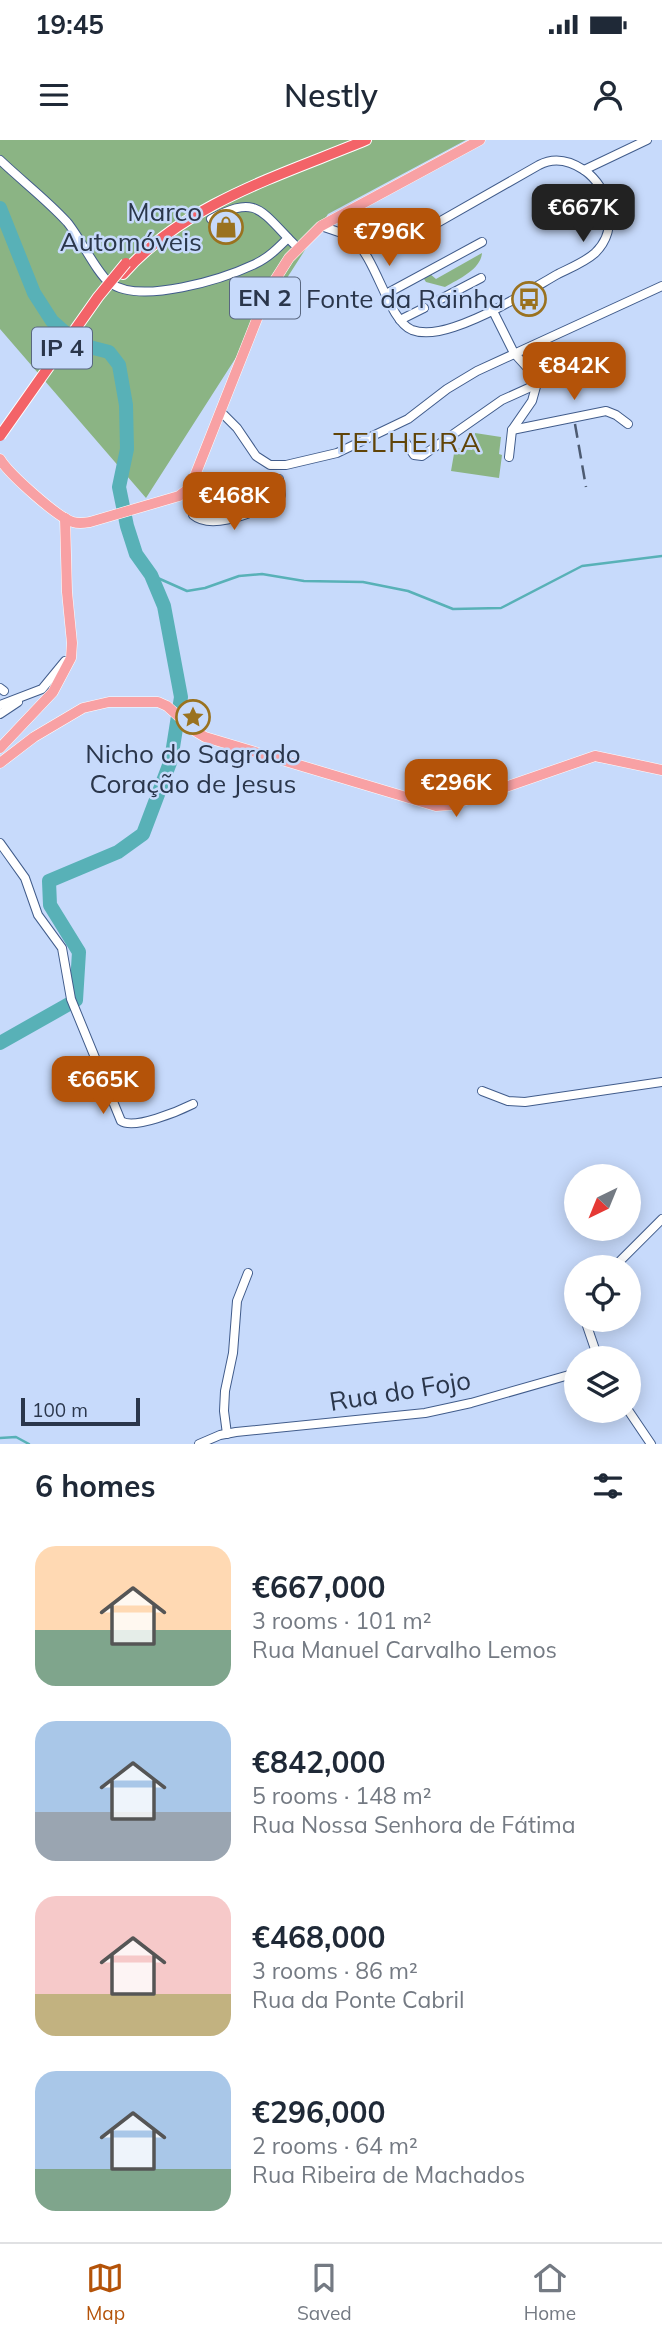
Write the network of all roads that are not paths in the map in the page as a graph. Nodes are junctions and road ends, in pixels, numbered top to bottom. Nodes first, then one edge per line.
1 (480, 140) edge
2 (647, 140) edge
3 (361, 141) edge
4 (629, 144) edge
5 (0, 160) edge
6 (584, 170) junction
7 (211, 219) dead end
8 (321, 226) junction
9 (288, 238) junction
10 (352, 238) junction
11 (482, 242) dead end
12 (298, 248) junction
13 (128, 264) junction
14 (481, 278) dead end
15 (662, 286) edge
16 (386, 294) junction
17 (435, 302) dead end
18 (424, 308) dead end
19 (492, 309) junction
20 (400, 320) junction
21 (514, 353) junction
22 (606, 354) dead end
23 (537, 383) junction
24 (221, 412) junction
25 (628, 424) dead end
26 (512, 430) junction
27 (0, 436) edge
28 (406, 443) dead end
29 (0, 444) edge
30 (509, 457) dead end
31 (0, 459) edge
32 (279, 479) dead end
33 (192, 482) junction
34 (65, 518) junction
35 (72, 650) junction
36 (23, 698) junction
37 (0, 705) edge
38 (0, 714) edge
39 (0, 747) edge
40 (0, 763) edge
41 (662, 770) edge
42 (0, 843) edge
43 (662, 1083) edge
44 (482, 1091) dead end
45 (193, 1104) dead end
46 (662, 1219) edge
47 (626, 1255) edge
48 (248, 1273) dead end
49 (564, 1376) edge
50 (637, 1423) edge
51 (227, 1434) junction
52 (199, 1444) edge
53 (651, 1444) edge

1 - 8 main road, EN 2
2 - 4 street
3 - 13 highway, IP 4
4 - 6 street
5 - 9 street
6 - 10 street
6 - 19 street
7 - 9 street
8 - 10 street
8 - 12 main road, EN 2
9 - 12 street
10 - 16 street
11 - 16 street
12 - 24 main road, EN 2
13 - 27 highway, IP 4, bridge
13 - 29 highway, IP 4, bridge
14 - 17 street
15 - 21 street
16 - 20 street
18 - 20 street
19 - 20 street
19 - 21 street
21 - 23 street
21 - 24 street
22 - 23 street
23 - 26 street
23 - 28 street
24 - 33 main road, EN 2
25 - 26 street
26 - 30 street
31 - 34 main road
32 - 33 street
33 - 34 main road, EN 2
34 - 35 main road
35 - 36 street
35 - 39 main road
36 - 37 street
36 - 38 street
40 - 41 main road
42 - 45 street
43 - 44 street
46 - 47 street
48 - 51 street
49 - 51 street, Rua do Fojo
50 - 53 street
51 - 52 street, Rua do Fojo

